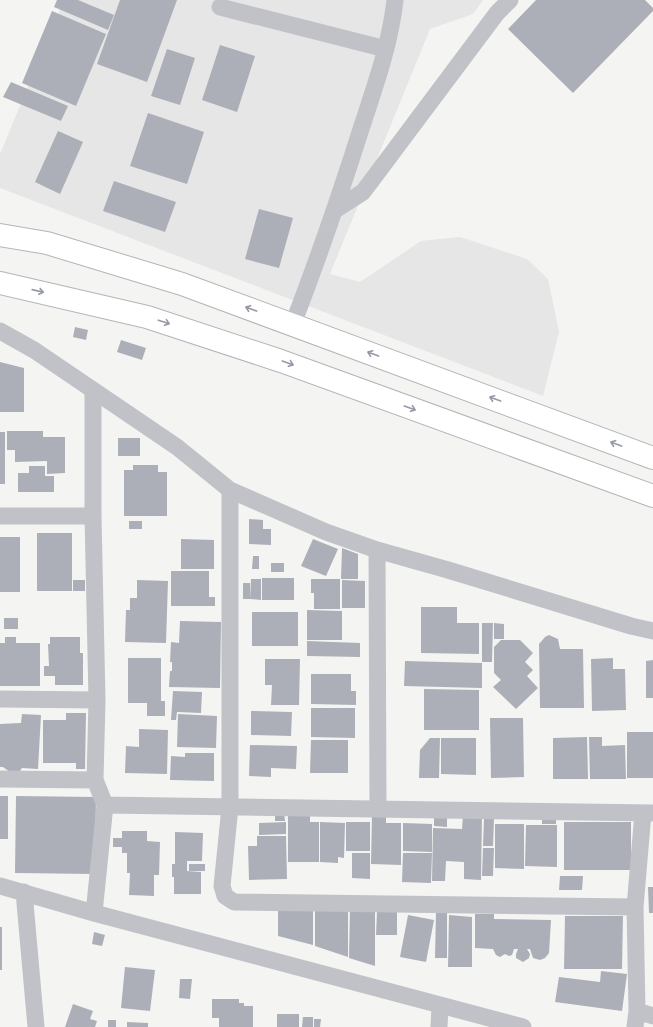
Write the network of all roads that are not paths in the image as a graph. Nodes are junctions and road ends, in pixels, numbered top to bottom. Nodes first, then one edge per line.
1 (396, 0) edge
2 (510, 0) edge
3 (220, 7) dead end
4 (386, 49) junction
5 (335, 210) junction
6 (0, 235) edge
7 (0, 283) edge
8 (293, 324) junction
9 (0, 331) edge
10 (93, 390) junction
11 (653, 458) edge
12 (230, 490) junction
13 (653, 496) edge
14 (0, 516) edge
15 (93, 516) junction
16 (377, 550) junction
17 (653, 631) edge
18 (0, 698) edge
19 (97, 700) junction
20 (0, 779) edge
21 (95, 780) junction
22 (106, 805) junction
23 (230, 807) junction
24 (378, 809) junction
25 (648, 813) edge
26 (0, 886) edge
27 (24, 892) junction
28 (635, 906) junction
29 (94, 913) junction
30 (440, 1006) junction
31 (653, 1016) edge
32 (636, 1019) edge
33 (36, 1027) edge
34 (439, 1027) edge
35 (523, 1027) edge

1 - 4 street
2 - 5 street
3 - 4 street
4 - 5 street
5 - 8 street
8 -> 6 highway
7 -> 13 highway
11 -> 8 highway
9 - 10 street
10 - 12 street
10 - 15 street
12 - 16 street
12 - 23 street
14 - 15 street
15 - 19 street
16 - 17 street
16 - 24 street
18 - 19 street
19 - 21 street
20 - 21 street
21 - 22 street
22 - 23 street
22 - 29 street
23 - 24 street
23 - 28 street
24 - 25 street
25 - 28 street
26 - 27 street
27 - 29 street
27 - 33 street
28 - 32 street
29 - 30 street
30 - 34 street
30 - 35 street
31 - 32 street

